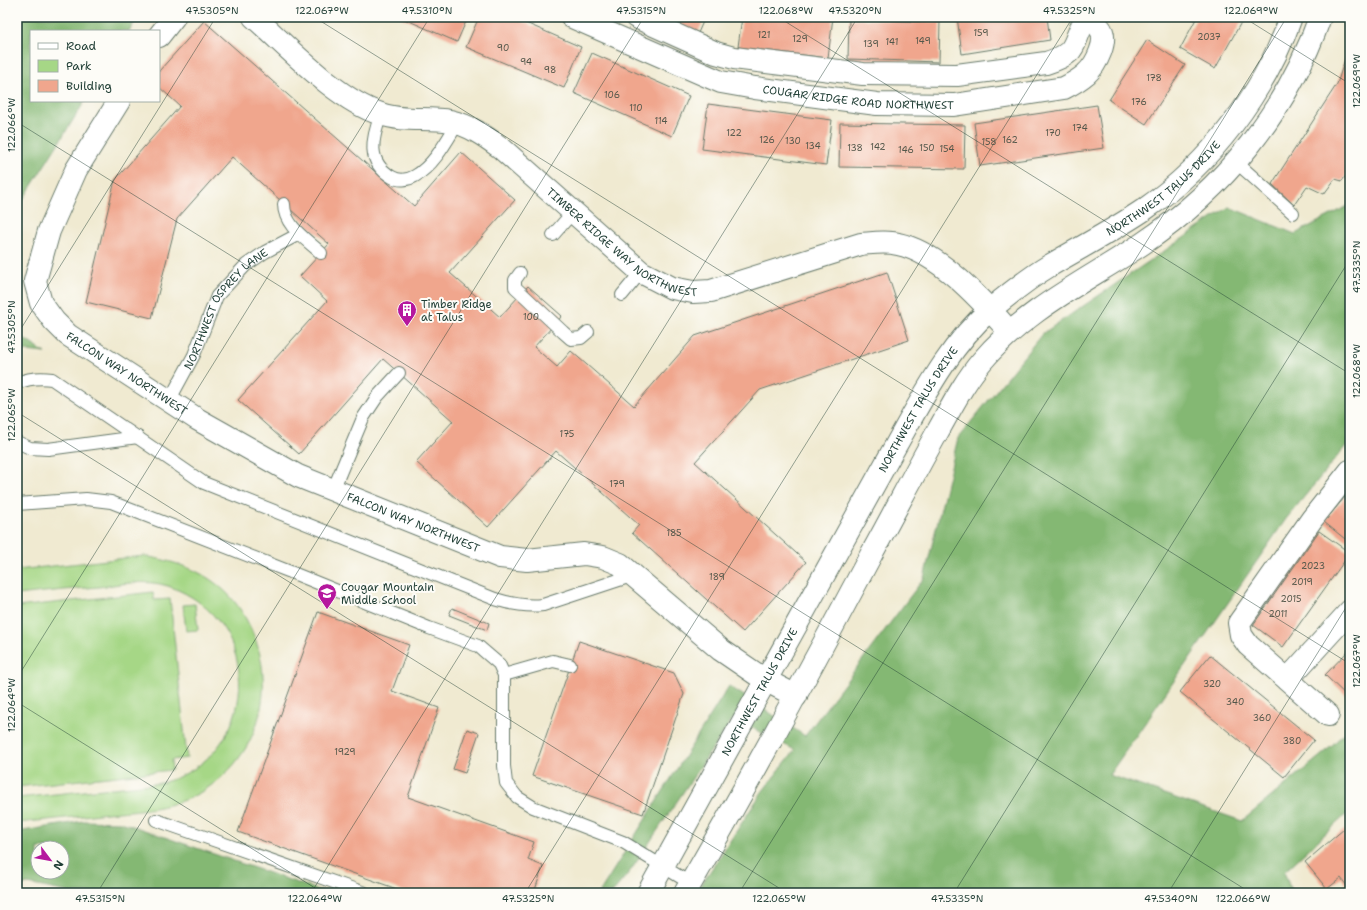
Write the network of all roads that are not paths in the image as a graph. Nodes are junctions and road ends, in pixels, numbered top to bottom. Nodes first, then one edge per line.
1 (174, 17) edge
2 (254, 17) edge
3 (572, 17) edge
4 (636, 17) edge
5 (1086, 17) edge
6 (1291, 17) edge
7 (1320, 17) edge
8 (160, 35) edge
9 (117, 102) edge
10 (381, 114) junction
11 (457, 124) junction
12 (1236, 162) junction
13 (284, 204) dead end
14 (574, 212) junction
15 (1293, 214) dead end
16 (299, 234) junction
17 (553, 235) dead end
18 (321, 252) dead end
19 (641, 272) junction
20 (520, 273) dead end
21 (622, 295) dead end
22 (990, 310) junction
23 (588, 332) dead end
24 (1010, 332) junction
25 (399, 373) dead end
26 (17, 383) edge
27 (169, 401) junction
28 (138, 437) junction
29 (17, 442) edge
30 (1350, 471) edge
31 (333, 490) junction
32 (17, 504) edge
33 (634, 575) junction
34 (1350, 611) edge
35 (570, 665) dead end
36 (504, 675) junction
37 (1288, 679) junction
38 (765, 680) junction
39 (796, 696) junction
40 (1328, 715) dead end
41 (156, 820) dead end
42 (663, 866) junction
43 (687, 888) edge
44 (365, 893) edge
45 (648, 893) edge

1 - 8 street
2 - 10 street, TIMBER RIDGE WAY NORTHWEST
3 - 5 street, COUGAR RIDGE ROAD NORTHWEST
4 - 5 street, COUGAR RIDGE ROAD NORTHWEST
6 - 22 street, NORTHWEST TALUS DRIVE
7 - 12 street
9 - 27 street, FALCON WAY NORTHWEST
10 - 11 street, TIMBER RIDGE WAY NORTHWEST
10 - 11 lane
11 - 14 street, TIMBER RIDGE WAY NORTHWEST
12 - 15 lane
12 - 24 street
13 - 16 lane
14 - 17 lane
14 - 19 street, TIMBER RIDGE WAY NORTHWEST
16 - 18 lane
16 - 27 lane, NORTHWEST OSPREY LANE
19 - 21 lane
19 - 22 street, TIMBER RIDGE WAY NORTHWEST
20 - 23 lane
22 - 24 street, TIMBER RIDGE WAY NORTHWEST
22 - 38 street, NORTHWEST TALUS DRIVE
24 - 39 street
25 - 31 lane
26 - 28 lane
27 - 31 street, FALCON WAY NORTHWEST
28 - 29 lane
28 - 33 lane
30 - 37 street
31 - 33 street, FALCON WAY NORTHWEST
32 - 36 lane
33 - 38 street, FALCON WAY NORTHWEST
34 - 37 street
35 - 36 lane
36 - 42 lane
37 - 40 street
38 - 39 street, FALCON WAY NORTHWEST
38 - 42 street, NORTHWEST TALUS DRIVE
39 - 43 street
41 - 44 lane
42 - 43 lane
42 - 45 street, NORTHWEST TALUS DRIVE

